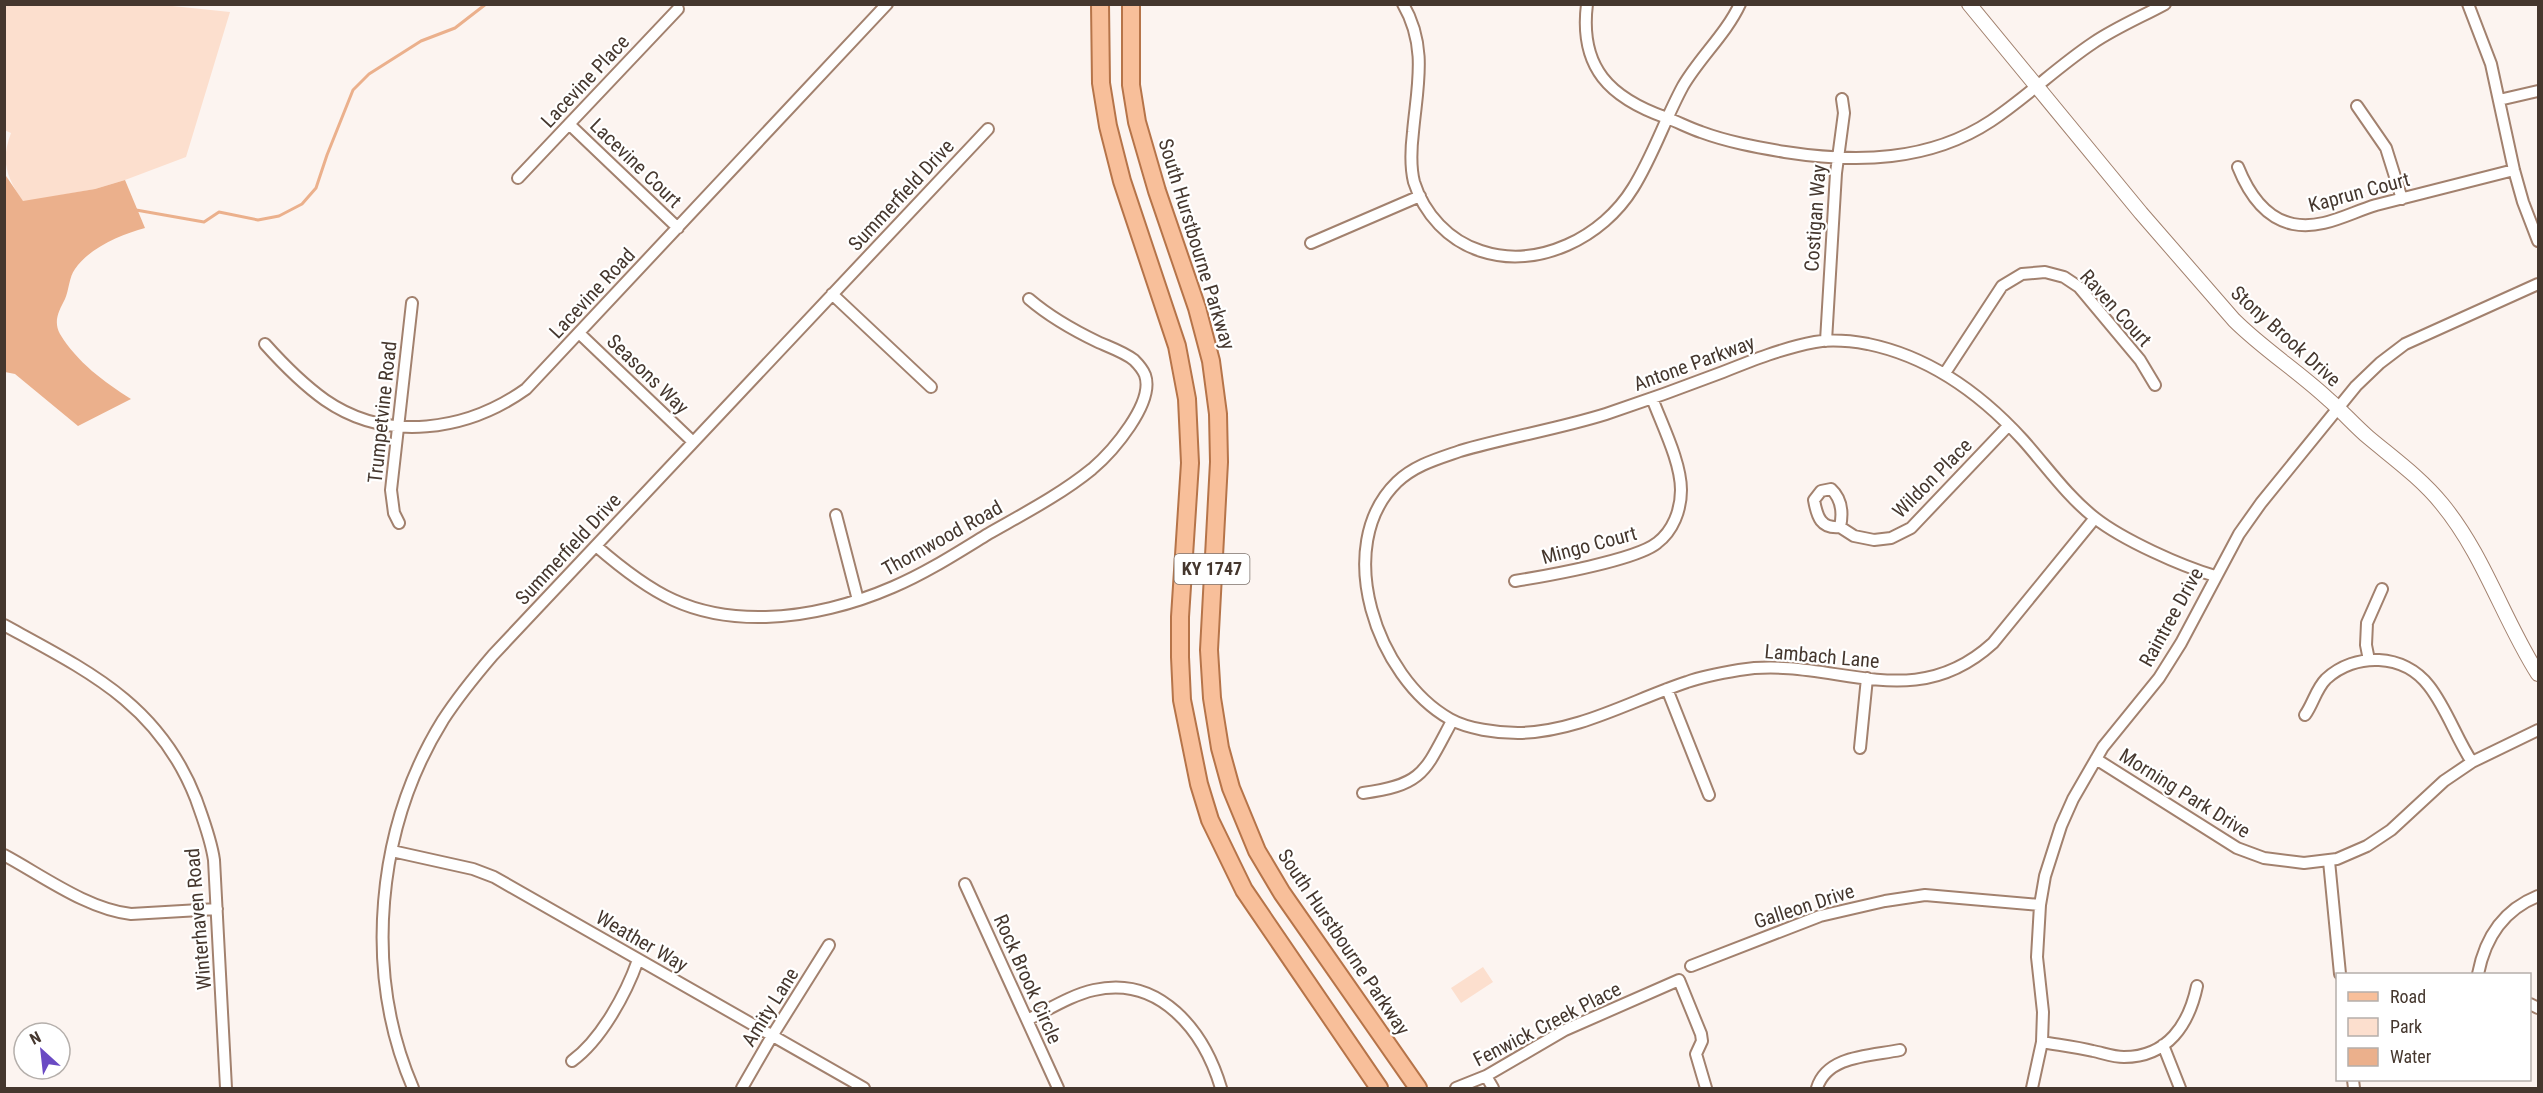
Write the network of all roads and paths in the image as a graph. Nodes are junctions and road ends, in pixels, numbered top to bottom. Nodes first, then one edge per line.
1 (887, 4) edge
2 (1100, 4) edge
3 (1131, 4) edge
4 (1404, 4) edge
5 (1587, 4) edge
6 (1740, 4) edge
7 (1969, 4) edge
8 (2165, 4) edge
9 (2468, 4) edge
10 (678, 9) dead end
11 (2037, 86) junction
12 (2538, 91) edge
13 (1842, 99) dead end
14 (2499, 100) junction
15 (2357, 106) dead end
16 (1667, 118) junction
17 (569, 124) junction
18 (988, 129) dead end
19 (1838, 159) junction
20 (2238, 167) dead end
21 (2514, 171) junction
22 (518, 178) dead end
23 (1420, 196) junction
24 (2402, 199) junction
25 (678, 228) junction
26 (2538, 241) edge
27 (1311, 243) dead end
28 (2538, 284) edge
29 (832, 294) junction
30 (1029, 298) dead end
31 (412, 303) dead end
32 (579, 333) junction
33 (1826, 341) junction
34 (265, 344) dead end
35 (1945, 373) junction
36 (2155, 386) dead end
37 (932, 387) dead end
38 (1652, 398) junction
39 (2338, 409) junction
40 (397, 426) junction
41 (2008, 426) junction
42 (692, 441) junction
43 (836, 515) dead end
44 (2095, 518) junction
45 (399, 523) dead end
46 (1840, 527) dead end
47 (596, 546) junction
48 (2214, 576) junction
49 (1515, 581) dead end
50 (2382, 589) dead end
51 (858, 600) junction
52 (4, 625) edge
53 (2369, 660) junction
54 (2538, 674) edge
55 (1867, 678) junction
56 (1667, 690) junction
57 (2306, 715) dead end
58 (1452, 721) junction
59 (2538, 730) edge
60 (1860, 747) dead end
61 (2096, 759) junction
62 (2472, 762) junction
63 (1363, 793) dead end
64 (1708, 795) dead end
65 (392, 851) junction
66 (4, 855) edge
67 (2329, 861) junction
68 (965, 884) dead end
69 (2538, 896) edge
70 (2040, 905) junction
71 (217, 909) junction
72 (830, 945) dead end
73 (638, 960) junction
74 (1691, 966) dead end
75 (2340, 973) edge
76 (2478, 973) edge
77 (2197, 986) dead end
78 (1027, 1020) junction
79 (772, 1036) junction
80 (2042, 1042) junction
81 (2163, 1045) junction
82 (1900, 1050) dead end
83 (572, 1061) dead end
84 (1486, 1076) junction
85 (226, 1089) edge
86 (413, 1089) edge
87 (741, 1089) edge
88 (864, 1089) edge
89 (1058, 1089) edge
90 (1221, 1089) edge
91 (1379, 1089) edge
92 (1418, 1089) edge
93 (1456, 1089) edge
94 (1493, 1089) edge
95 (1706, 1089) edge
96 (1817, 1089) edge
97 (2032, 1089) edge
98 (2180, 1089) edge

1 - 25 street, Lacevine Road
2 - 91 main road, KY 1747
3 - 92 main road, South Hurstbourne Parkway / KY 1747
4 - 23 street
5 - 16 street
6 - 16 street
7 - 11 street, Stony Brook Drive
8 - 11 street
9 - 14 street
10 - 17 street, Lacevine Place
11 - 19 street
11 - 39 street, Stony Brook Drive
12 - 14 street
13 - 19 street, Costigan Way
14 - 21 street
15 - 24 street
16 - 19 street
16 - 23 street
17 - 22 street, Lacevine Place
17 - 25 street, Lacevine Court
18 - 29 street, Summerfield Drive
19 - 33 street, Costigan Way
20 - 24 street, Kaprun Court
21 - 24 street, Kaprun Court
21 - 26 street
23 - 27 street
25 - 32 street, Lacevine Road
28 - 39 street, Raintree Drive
29 - 37 street
29 - 42 street, Summerfield Drive
30 - 51 street, Thornwood Road
31 - 40 street, Trumpetvine Road
32 - 40 street, Lacevine Road
32 - 42 street, Seasons Way
33 - 35 street, Antone Parkway
33 - 38 street, Antone Parkway
34 - 40 street, Lacevine Road
35 - 36 street, Raven Court
35 - 41 street, Antone Parkway
38 - 49 street, Mingo Court
38 - 58 street, Antone Parkway
39 - 48 street, Raintree Drive
39 - 54 street, Stony Brook Drive
40 - 45 street, Trumpetvine Road
41 - 44 street, Antone Parkway
41 - 46 street, Wildon Place
42 - 47 street, Summerfield Drive
43 - 51 street
44 - 48 street, Antone Parkway
44 - 55 street, Lambach Lane
47 - 51 street, Thornwood Road
47 - 65 street, Summerfield Drive
48 - 61 street, Raintree Drive
50 - 53 street
52 - 71 street, Winterhaven Road
53 - 57 street
53 - 62 street
55 - 56 street, Lambach Lane
55 - 60 street
56 - 58 street, Lambach Lane
56 - 64 street
58 - 63 street
59 - 62 street, Morning Park Drive
61 - 67 street, Morning Park Drive
61 - 70 street, Raintree Drive
62 - 67 street, Morning Park Drive
65 - 73 street, Weather Way
65 - 86 street, Summerfield Drive
66 - 71 street
67 - 75 street
68 - 78 street, Rock Brook Circle
69 - 76 street
70 - 74 street, Galleon Drive
70 - 80 street, Raintree Drive
71 - 85 street, Winterhaven Road
72 - 79 street, Amity Lane
73 - 79 street, Weather Way
73 - 83 street
77 - 81 street
78 - 89 street, Rock Brook Circle
78 - 90 street
79 - 87 street, Amity Lane
79 - 88 street, Weather Way
80 - 81 street
80 - 97 street, Raintree Drive
81 - 98 street
82 - 96 street
84 - 93 street, Fenwick Creek Place
84 - 94 street
84 - 95 street, Fenwick Creek Place

